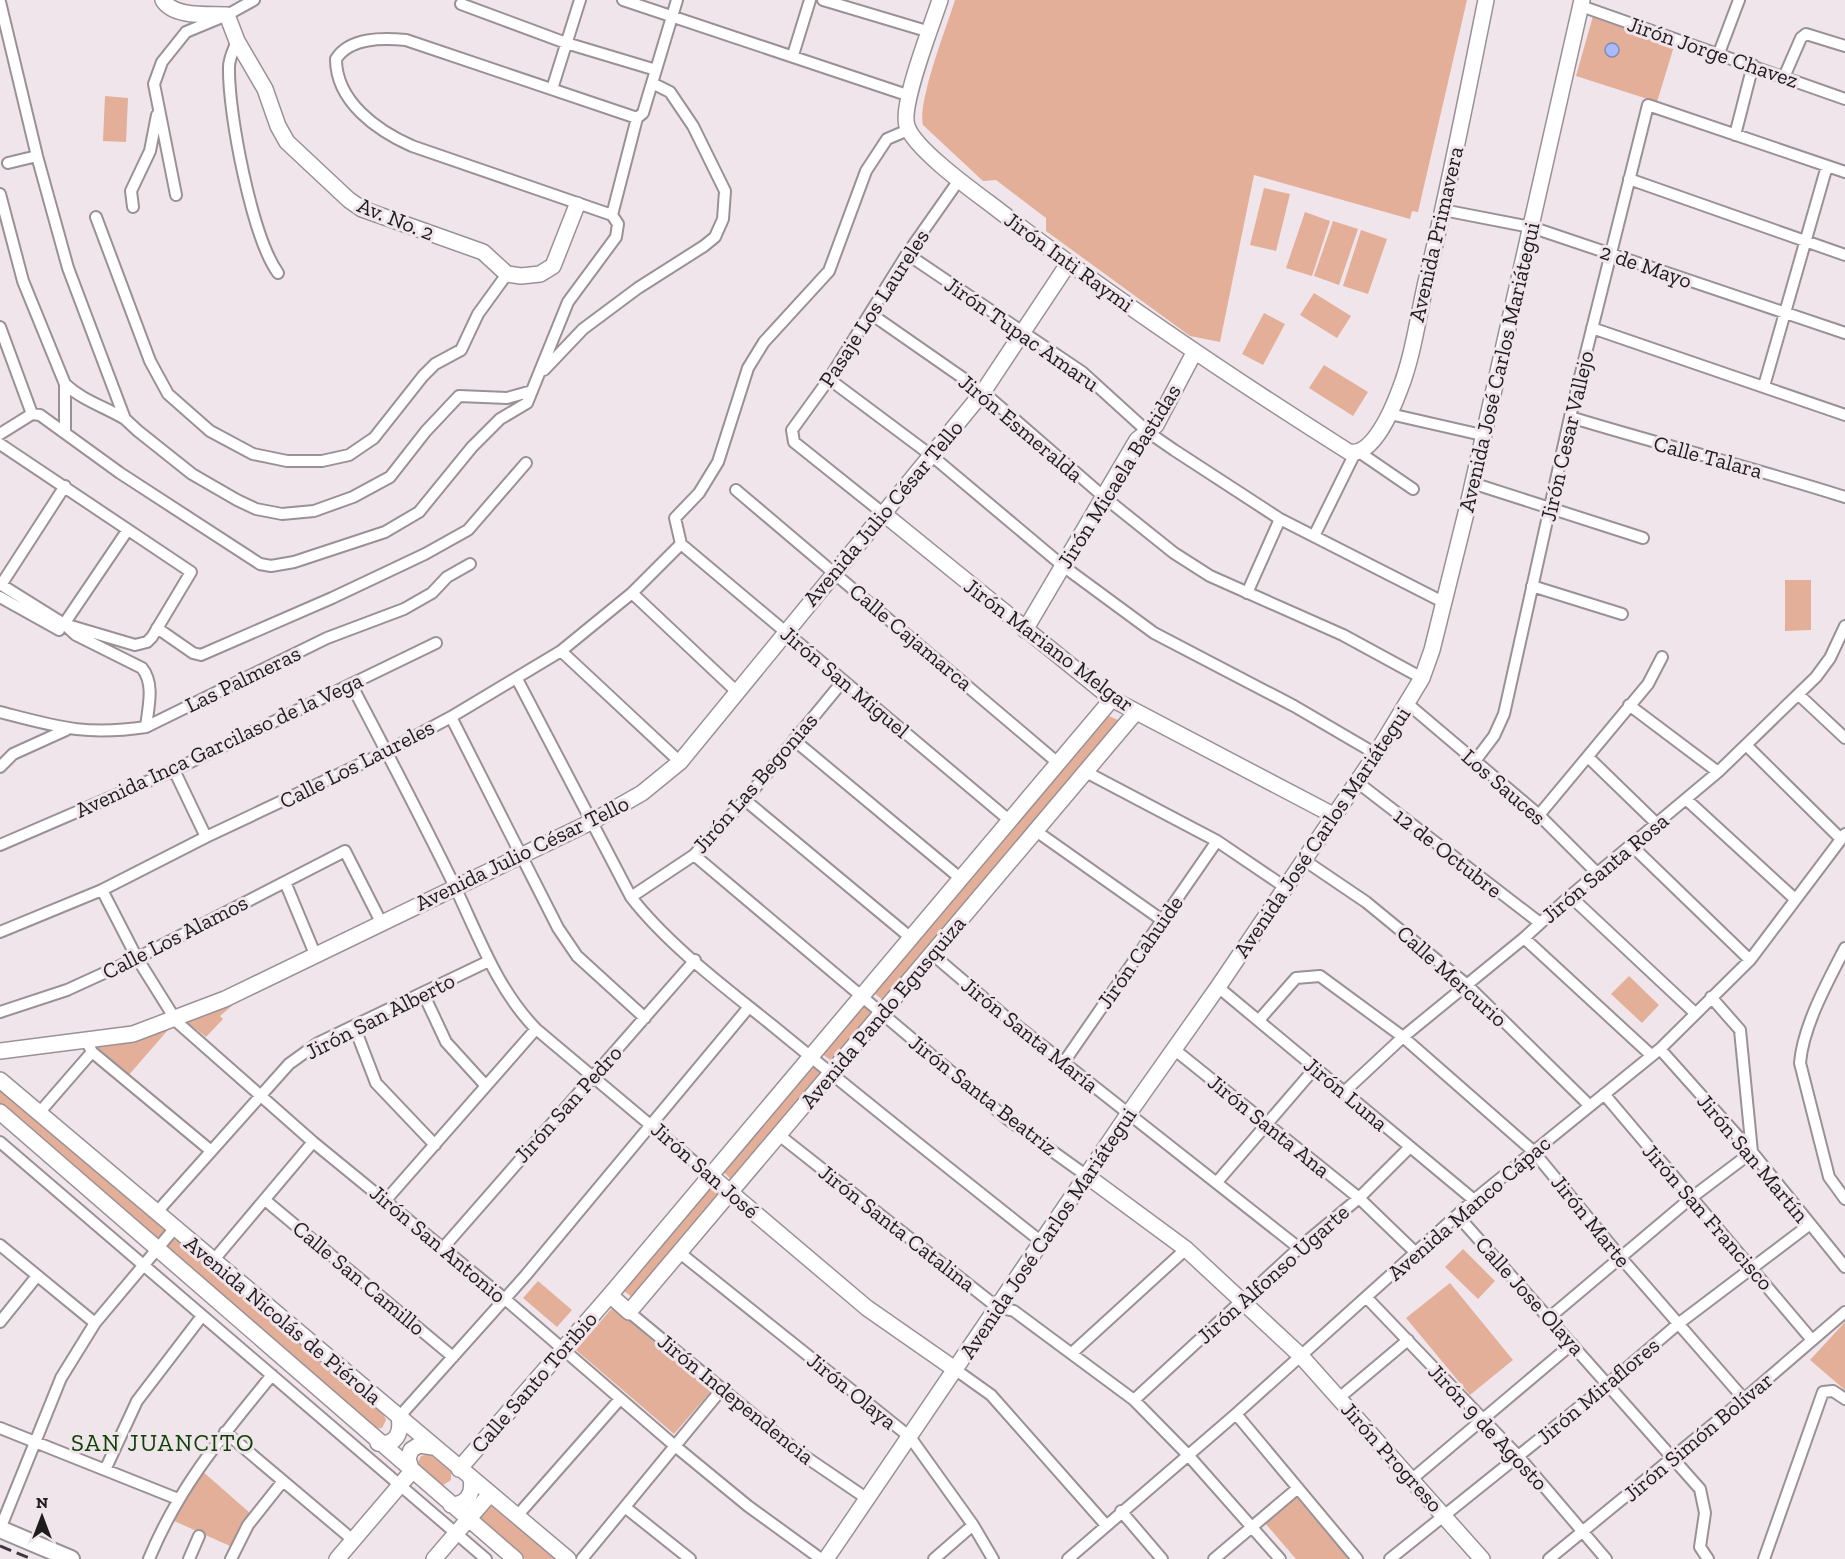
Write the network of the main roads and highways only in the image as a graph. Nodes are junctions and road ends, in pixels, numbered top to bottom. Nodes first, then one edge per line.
1 (0, 1529) edge
2 (71, 1559) edge

1 - 2 main road

